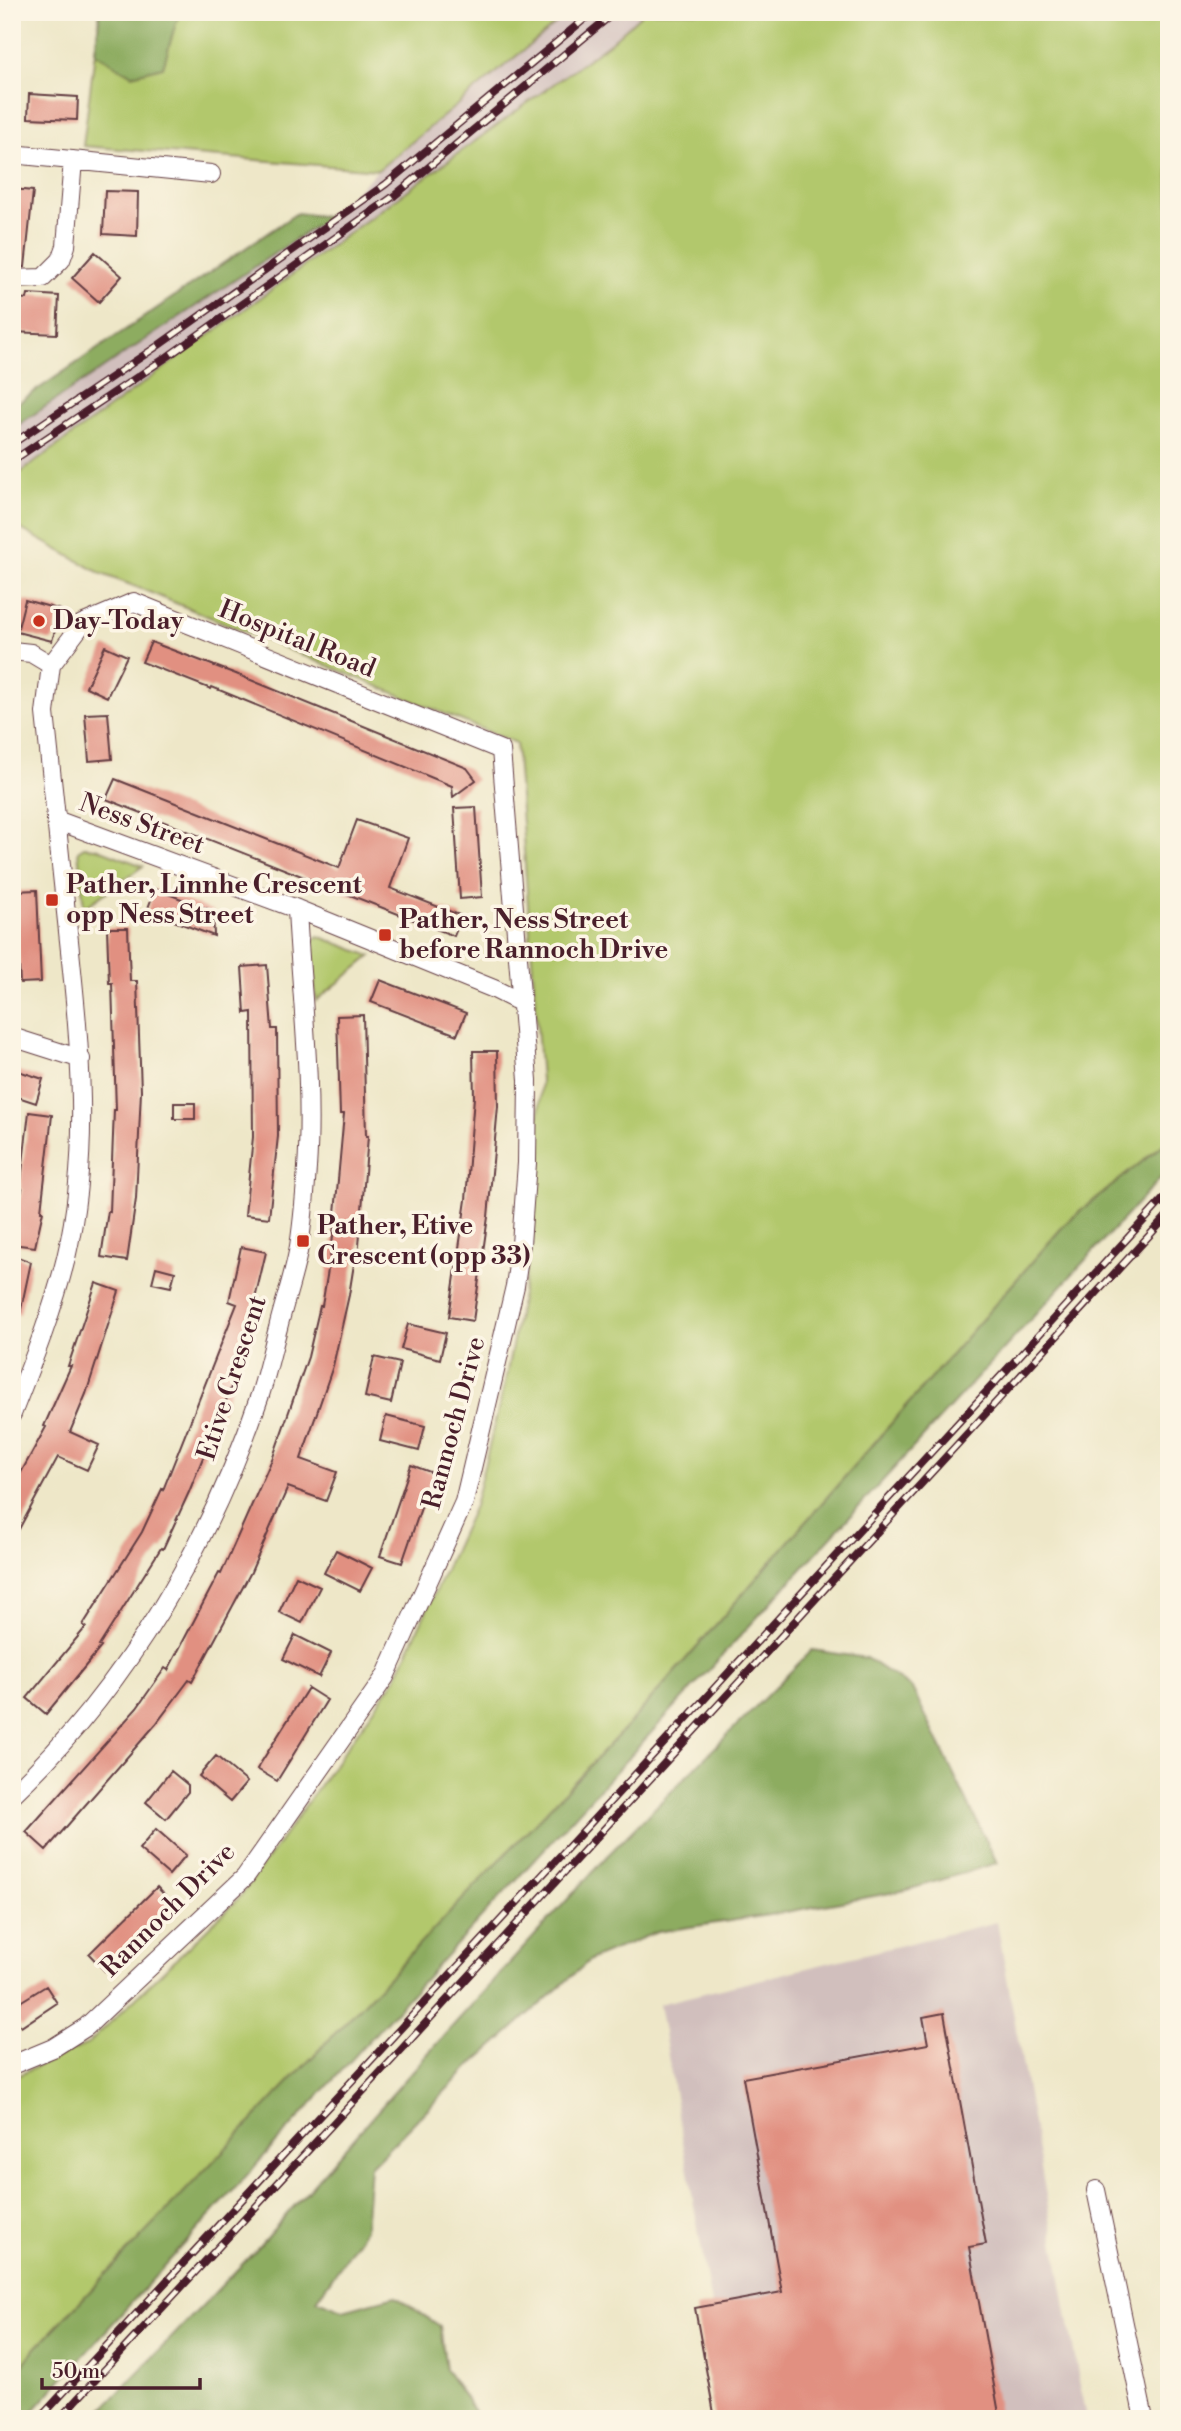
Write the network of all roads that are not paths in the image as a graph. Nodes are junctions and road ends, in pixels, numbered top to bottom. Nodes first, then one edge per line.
1 (12, 154) edge
2 (73, 160) junction
3 (211, 174) dead end
4 (12, 279) edge
5 (12, 652) edge
6 (51, 665) junction
7 (501, 750) joint
8 (56, 820) junction
9 (297, 909) junction
10 (522, 1003) junction
11 (12, 1037) edge
12 (81, 1059) junction
13 (12, 1413) edge
14 (12, 1795) edge
15 (12, 2065) edge
16 (1096, 2190) dead end
17 (1144, 2419) edge

1 - 2 street
2 - 3 street
2 - 4 street
5 - 6 street
6 - 7 street, Hospital Road
6 - 8 street
7 - 10 street, Rannoch Drive
8 - 9 street, Ness Street
8 - 12 street
9 - 10 street, Ness Street
9 - 14 street, Etive Crescent
10 - 15 street, Rannoch Drive
11 - 12 street
12 - 13 street
16 - 17 street

